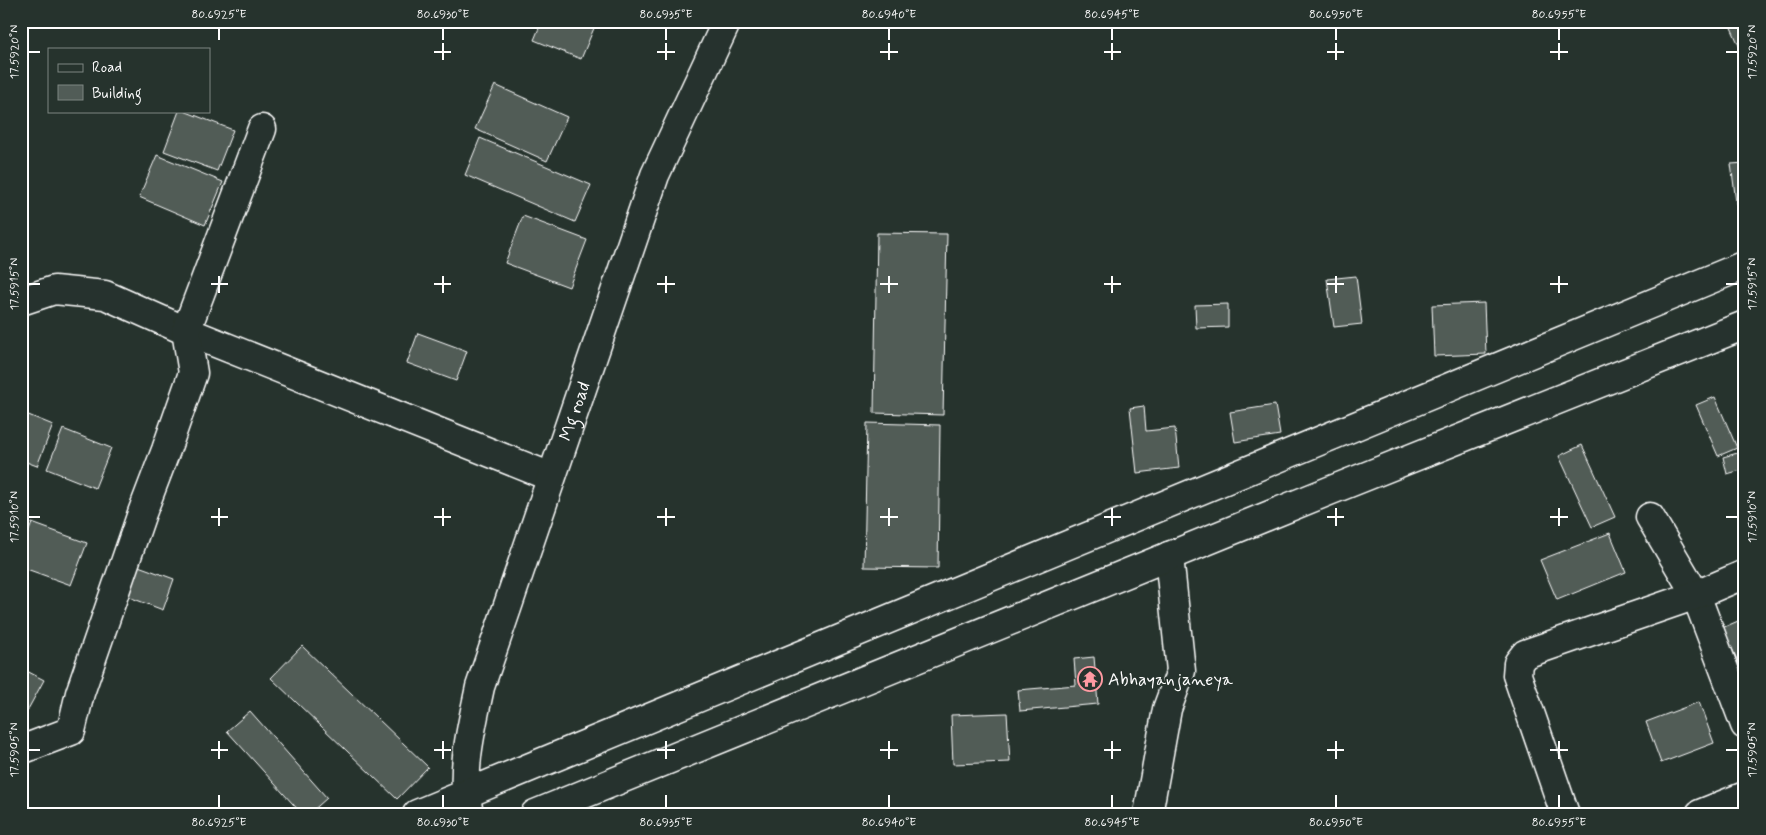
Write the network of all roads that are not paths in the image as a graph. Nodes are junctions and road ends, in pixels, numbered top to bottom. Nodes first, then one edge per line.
1 (727, 21) edge
2 (262, 129) dead end
3 (1745, 265) edge
4 (21, 301) edge
5 (1745, 325) edge
6 (186, 330) junction
7 (552, 477) junction
8 (1650, 517) dead end
9 (1169, 556) junction
10 (1745, 574) edge
11 (1696, 595) junction
12 (1745, 725) edge
13 (21, 750) edge
14 (1745, 796) edge
15 (467, 804) edge
16 (417, 814) edge
17 (535, 814) edge
18 (1148, 814) edge
19 (1565, 814) edge
20 (1700, 814) edge

1 - 7 main road, Mg road
2 - 6 main road
3 - 15 main road
4 - 6 main road
5 - 9 main road
6 - 7 main road
6 - 13 main road
7 - 15 main road, Mg road
8 - 11 main road
9 - 17 main road
9 - 18 main road
10 - 11 main road
11 - 12 main road
11 - 19 main road
14 - 20 main road
15 - 16 main road

